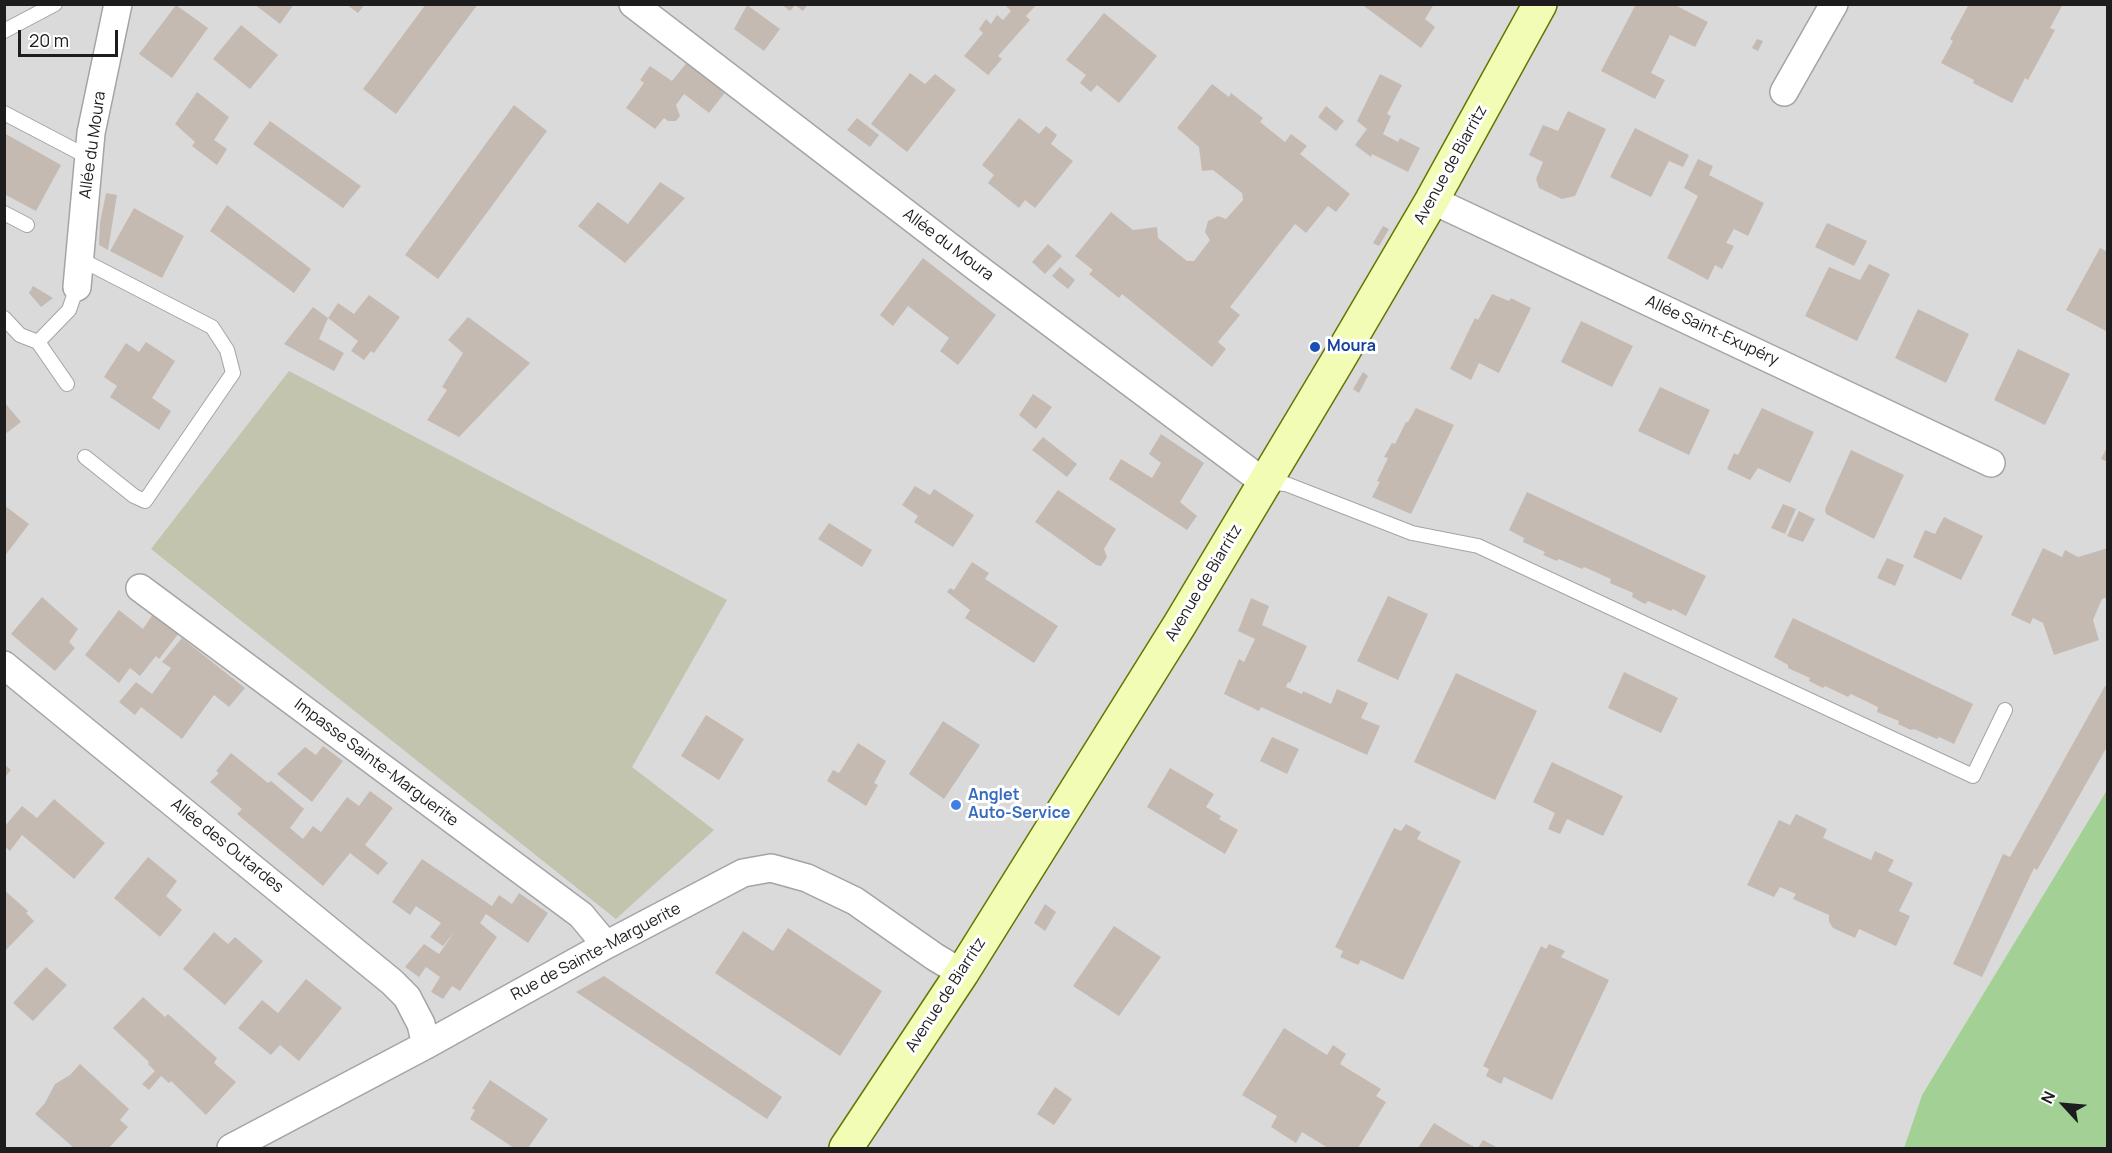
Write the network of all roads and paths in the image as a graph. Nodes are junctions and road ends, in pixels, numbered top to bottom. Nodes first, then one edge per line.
1 (55, 4) edge
2 (118, 4) edge
3 (633, 4) edge
4 (1834, 4) edge
5 (1540, 5) edge
6 (4, 31) edge
7 (1784, 93) dead end
8 (4, 113) edge
9 (88, 157) junction
10 (1432, 200) junction
11 (4, 213) edge
12 (27, 225) dead end
13 (80, 259) junction
14 (77, 287) joint
15 (4, 318) edge
16 (38, 342) junction
17 (67, 384) dead end
18 (85, 457) dead end
19 (1991, 463) dead end
20 (1265, 483) junction
21 (140, 588) dead end
22 (4, 664) edge
23 (2005, 710) dead end
24 (606, 945) junction
25 (962, 973) junction
26 (426, 1045) junction
27 (231, 1149) edge
28 (846, 1149) edge

1 - 6 lane
2 - 9 street, Allée du Moura
3 - 20 street, Allée du Moura
4 - 7 street
5 - 10 main road, Avenue de Biarritz
8 - 9 lane
9 - 13 street, Allée du Moura
10 - 19 street, Allée Saint-Exupéry
10 - 20 main road, Avenue de Biarritz
11 - 12 lane
13 - 14 street, Allée du Moura
13 - 18 lane
14 - 16 lane
15 - 16 lane
16 - 17 lane
20 - 23 lane
20 - 25 main road, Avenue de Biarritz
21 - 24 street, Impasse Sainte-Marguerite
22 - 26 street, Allée des Outardes
24 - 25 street, Rue de Sainte-Marguerite
24 - 26 street, Rue de Sainte-Marguerite
25 - 28 main road, Avenue de Biarritz
26 - 27 street, Rue de Sainte-Marguerite

